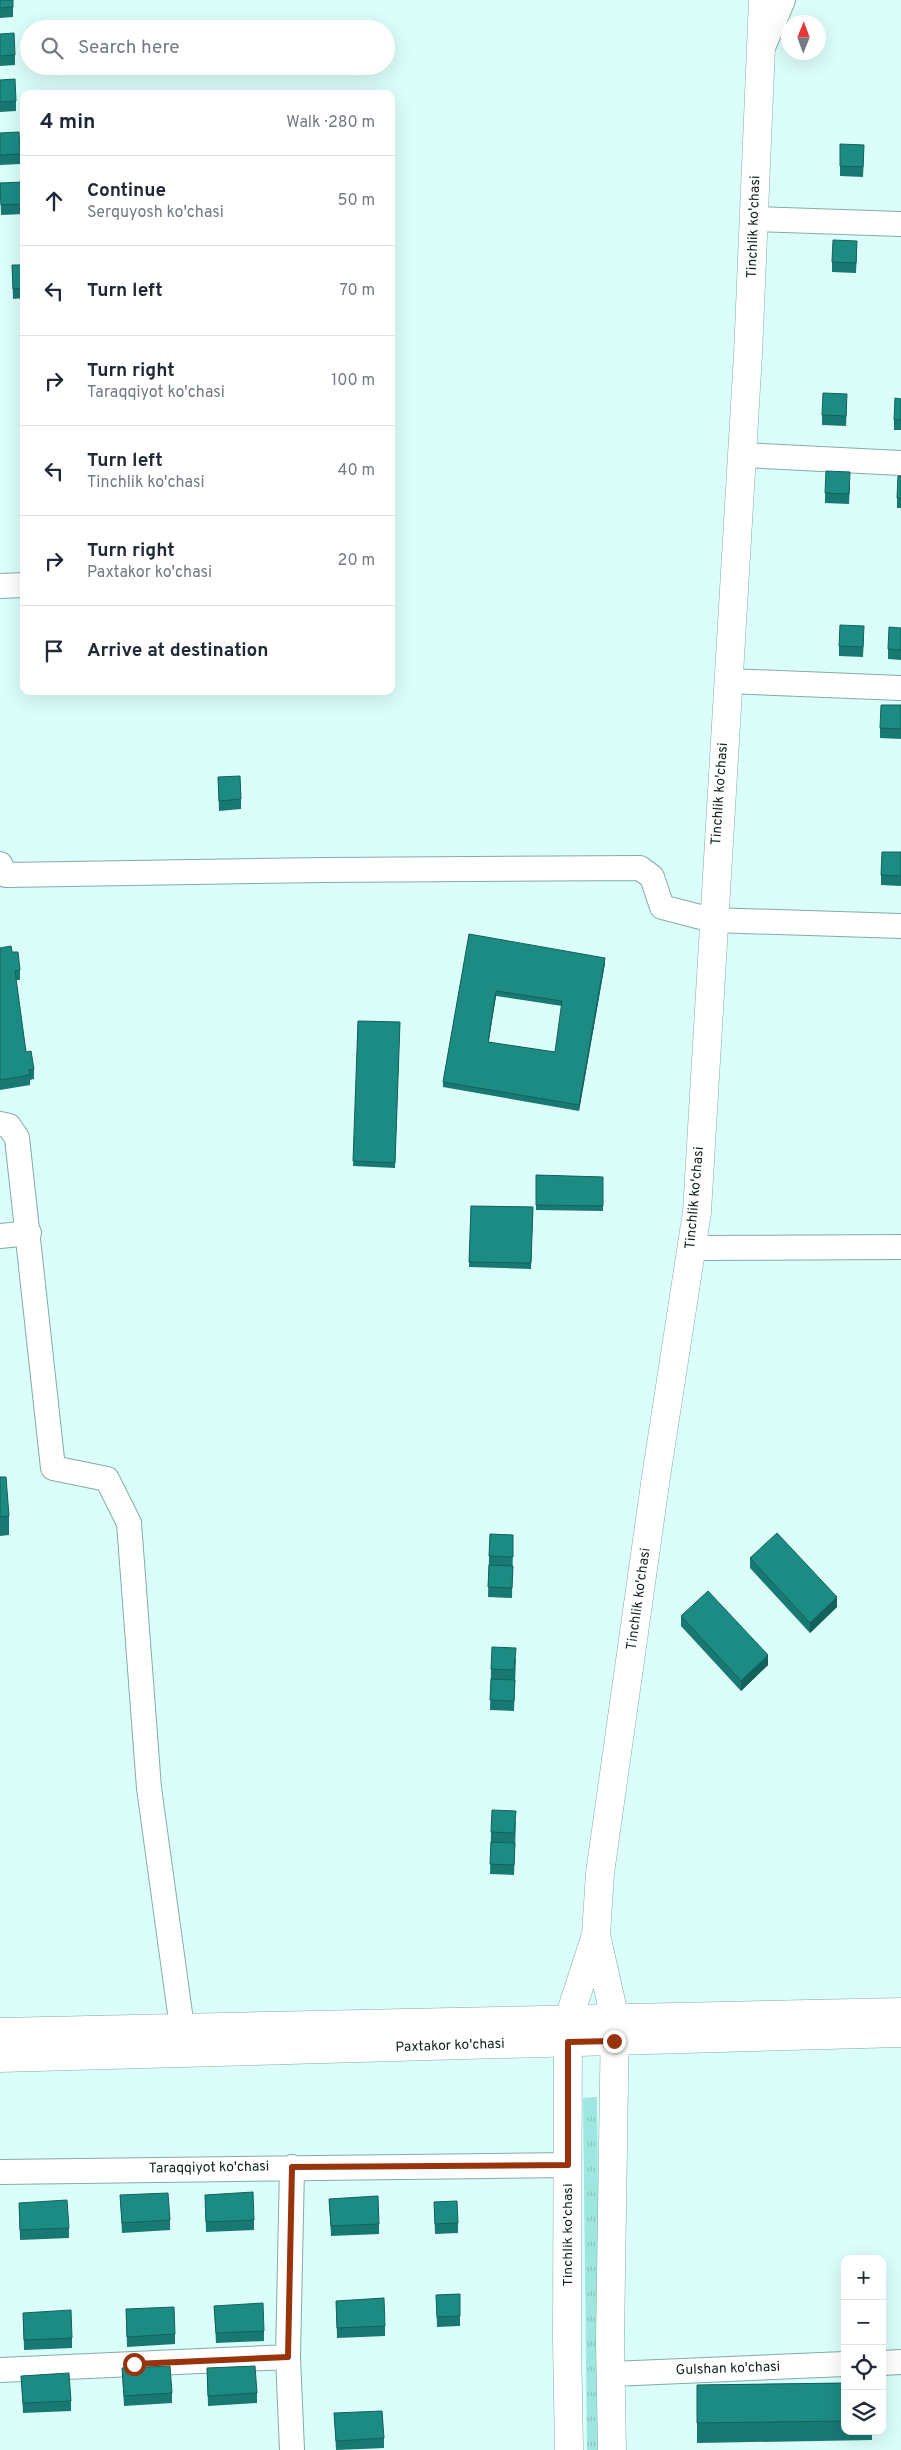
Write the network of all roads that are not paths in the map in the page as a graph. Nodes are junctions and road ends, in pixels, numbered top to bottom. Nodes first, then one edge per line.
1 (763, 0) edge
2 (783, 0) edge
3 (761, 51) junction
4 (754, 219) junction
5 (901, 224) edge
6 (742, 455) junction
7 (901, 463) edge
8 (20, 585) edge
9 (0, 586) edge
10 (728, 681) junction
11 (901, 688) edge
12 (0, 864) edge
13 (712, 920) junction
14 (901, 926) edge
15 (0, 1124) edge
16 (28, 1233) junction
17 (0, 1236) edge
18 (691, 1248) junction
19 (901, 1248) edge
20 (596, 1935) junction
21 (901, 2012) edge
22 (182, 2028) junction
23 (614, 2030) junction
24 (568, 2031) junction
25 (0, 2032) edge
26 (901, 2034) edge
27 (0, 2058) edge
28 (568, 2165) junction
29 (292, 2167) junction
30 (0, 2172) edge
31 (288, 2357) junction
32 (901, 2362) edge
33 (886, 2363) edge
34 (841, 2364) edge
35 (0, 2370) edge
36 (612, 2374) junction
37 (292, 2450) edge
38 (569, 2450) edge
39 (612, 2450) edge

1 - 3 main road, Tinchlik ko'chasi
2 - 3 street
3 - 4 main road, Tinchlik ko'chasi
4 - 5 street
4 - 6 main road, Tinchlik ko'chasi
6 - 7 street
6 - 10 main road, Tinchlik ko'chasi
8 - 9 street
10 - 11 street
10 - 13 main road, Tinchlik ko'chasi
12 - 13 street
13 - 14 street
13 - 18 main road, Tinchlik ko'chasi
15 - 16 street
16 - 17 street
16 - 22 street
18 - 19 street
18 - 20 main road, Tinchlik ko'chasi
20 - 23 main road, Tinchlik ko'chasi
20 - 24 main road, Tinchlik ko'chasi
21 - 23 main road, Paxtakor ko'chasi
22 - 24 main road, Paxtakor ko'chasi
22 - 25 main road, Paxtakor ko'chasi
23 - 24 main road, Paxtakor ko'chasi
23 - 26 main road, Paxtakor ko'chasi
23 - 36 main road, Tinchlik ko'chasi
24 - 27 main road, Paxtakor ko'chasi
24 - 28 main road, Tinchlik ko'chasi
28 - 29 street, Taraqqiyot ko'chasi
28 - 38 main road, Tinchlik ko'chasi
29 - 30 street, Taraqqiyot ko'chasi
29 - 31 street
31 - 35 street
31 - 37 street
32 - 33 street
34 - 36 street, Gulshan ko'chasi
36 - 39 main road, Tinchlik ko'chasi

